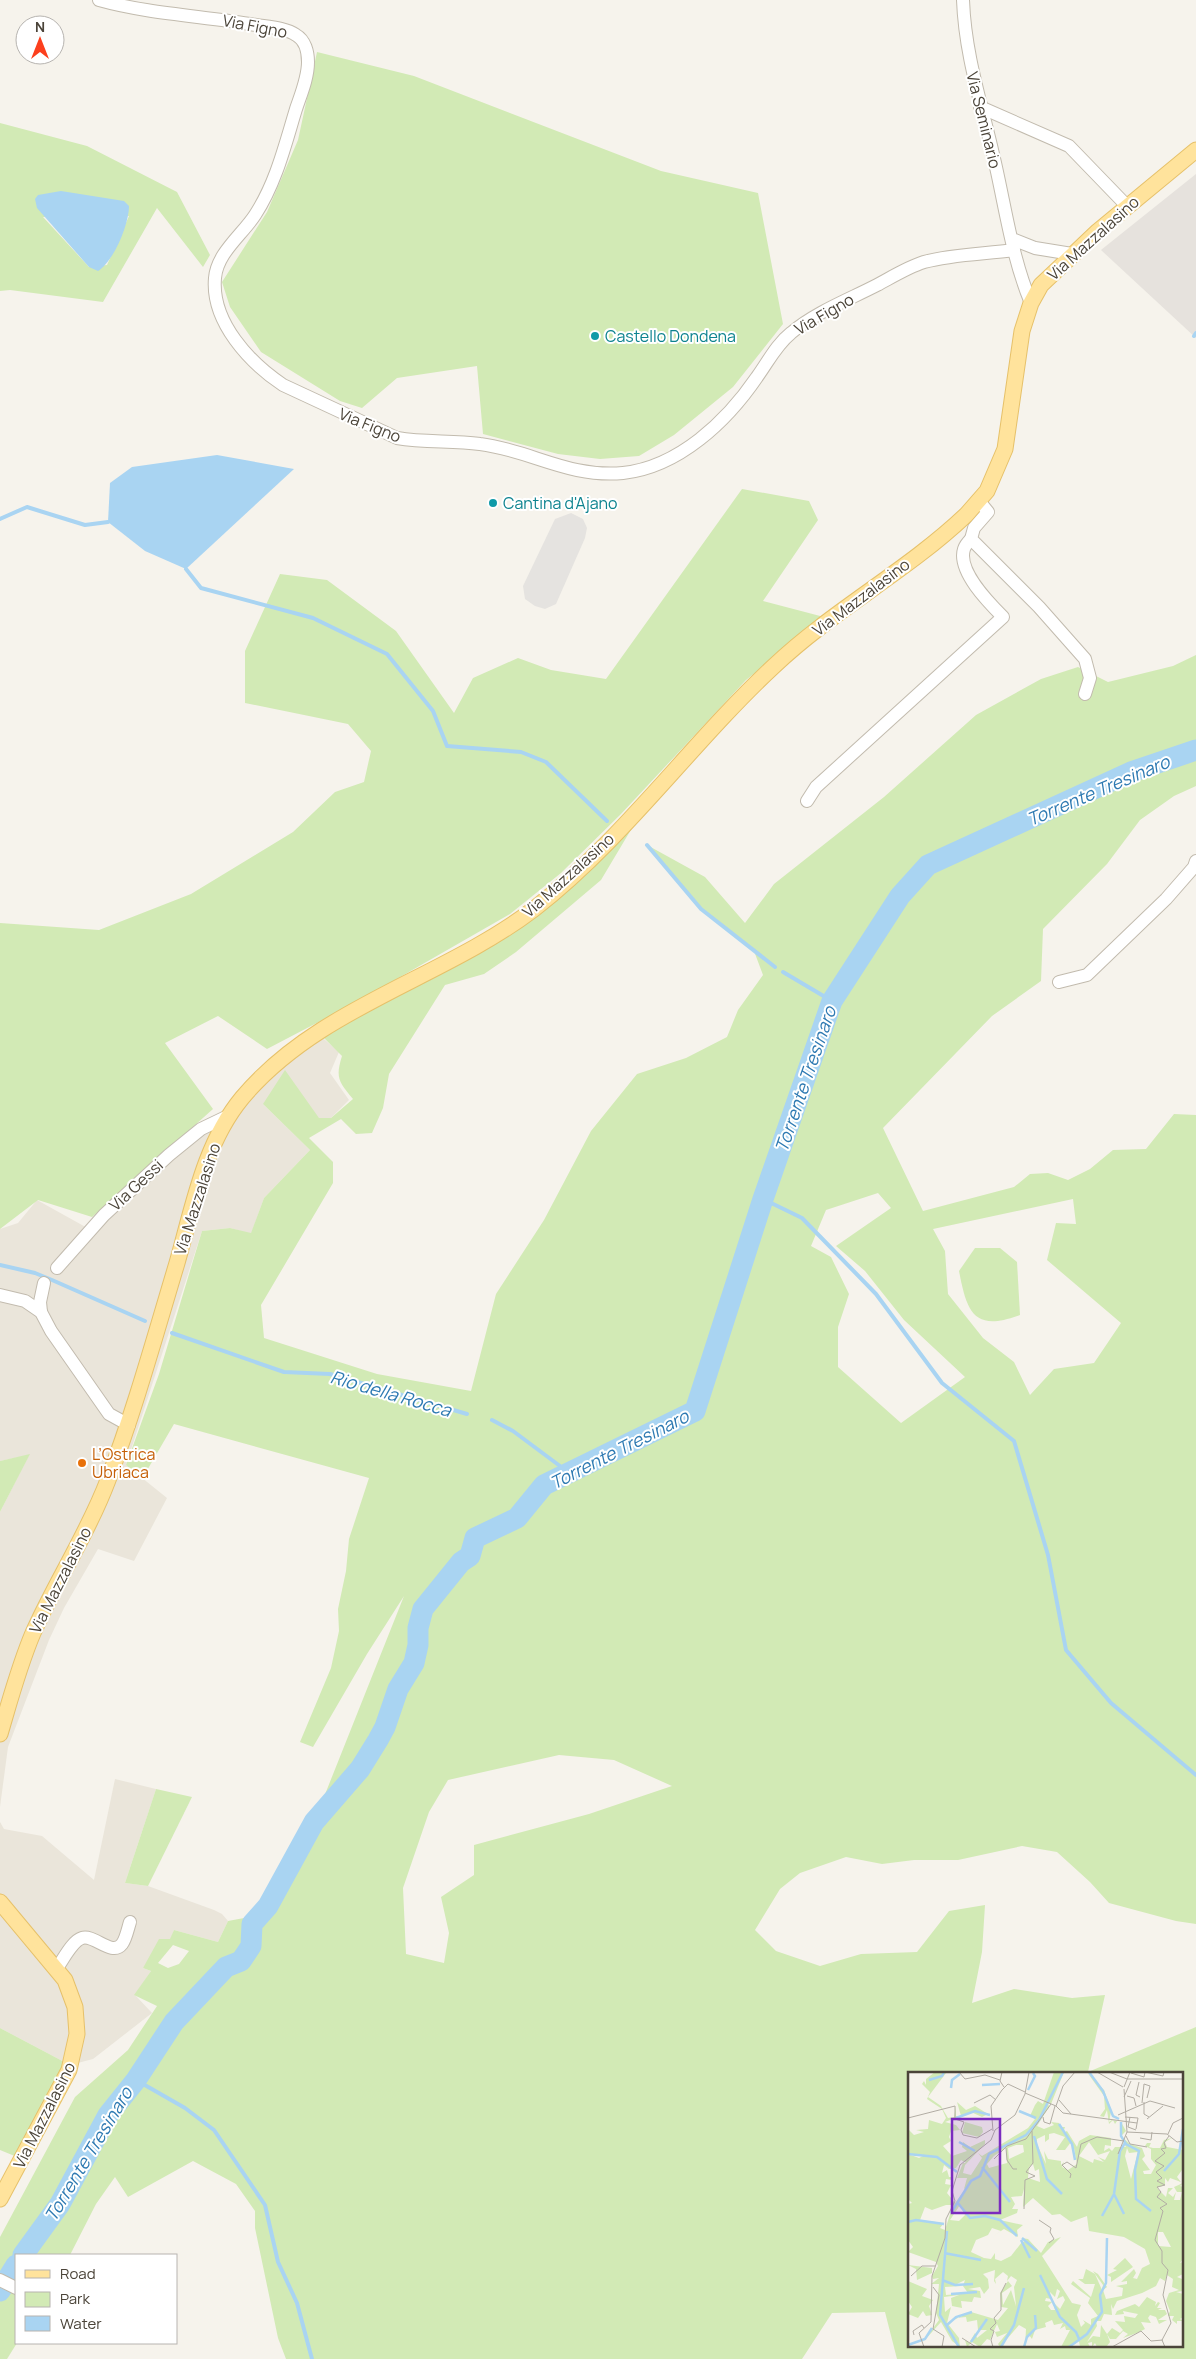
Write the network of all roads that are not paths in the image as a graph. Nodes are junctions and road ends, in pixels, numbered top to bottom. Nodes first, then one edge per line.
1 (99, 0) edge
2 (963, 0) edge
3 (980, 107) junction
4 (1196, 150) edge
5 (1127, 206) junction
6 (1013, 244) junction
7 (1072, 254) junction
8 (1030, 302) junction
9 (979, 501) junction
10 (971, 539) junction
11 (1084, 694) dead end
12 (807, 801) dead end
13 (1196, 861) edge
14 (1059, 982) dead end
15 (228, 1116) junction
16 (57, 1268) dead end
17 (44, 1283) dead end
18 (0, 1295) edge
19 (41, 1312) junction
20 (129, 1425) junction
21 (0, 1734) edge
22 (0, 1902) edge
23 (130, 1922) dead end
24 (57, 1968) junction
25 (0, 2199) edge
26 (0, 2280) edge
27 (15, 2288) edge

1 - 6 street, Via Figno
2 - 3 street, Via Seminario
3 - 5 street
3 - 6 street, Via Seminario
4 - 5 main road, Via Mazzalasino
5 - 7 main road, Via Mazzalasino
6 - 7 street
6 - 8 street, Via Seminario
7 - 8 main road, Via Mazzalasino
8 - 9 main road, Via Mazzalasino
9 - 10 street
9 - 15 main road, Via Mazzalasino
10 - 11 street
10 - 12 street
13 - 14 street
15 - 16 street, Via Gessi
15 - 20 main road, Via Mazzalasino
17 - 19 street
18 - 19 street
19 - 20 street
20 - 21 main road, Via Mazzalasino
22 - 24 main road, Via Mazzalasino
23 - 24 street
24 - 25 main road, Via Mazzalasino
26 - 27 street

